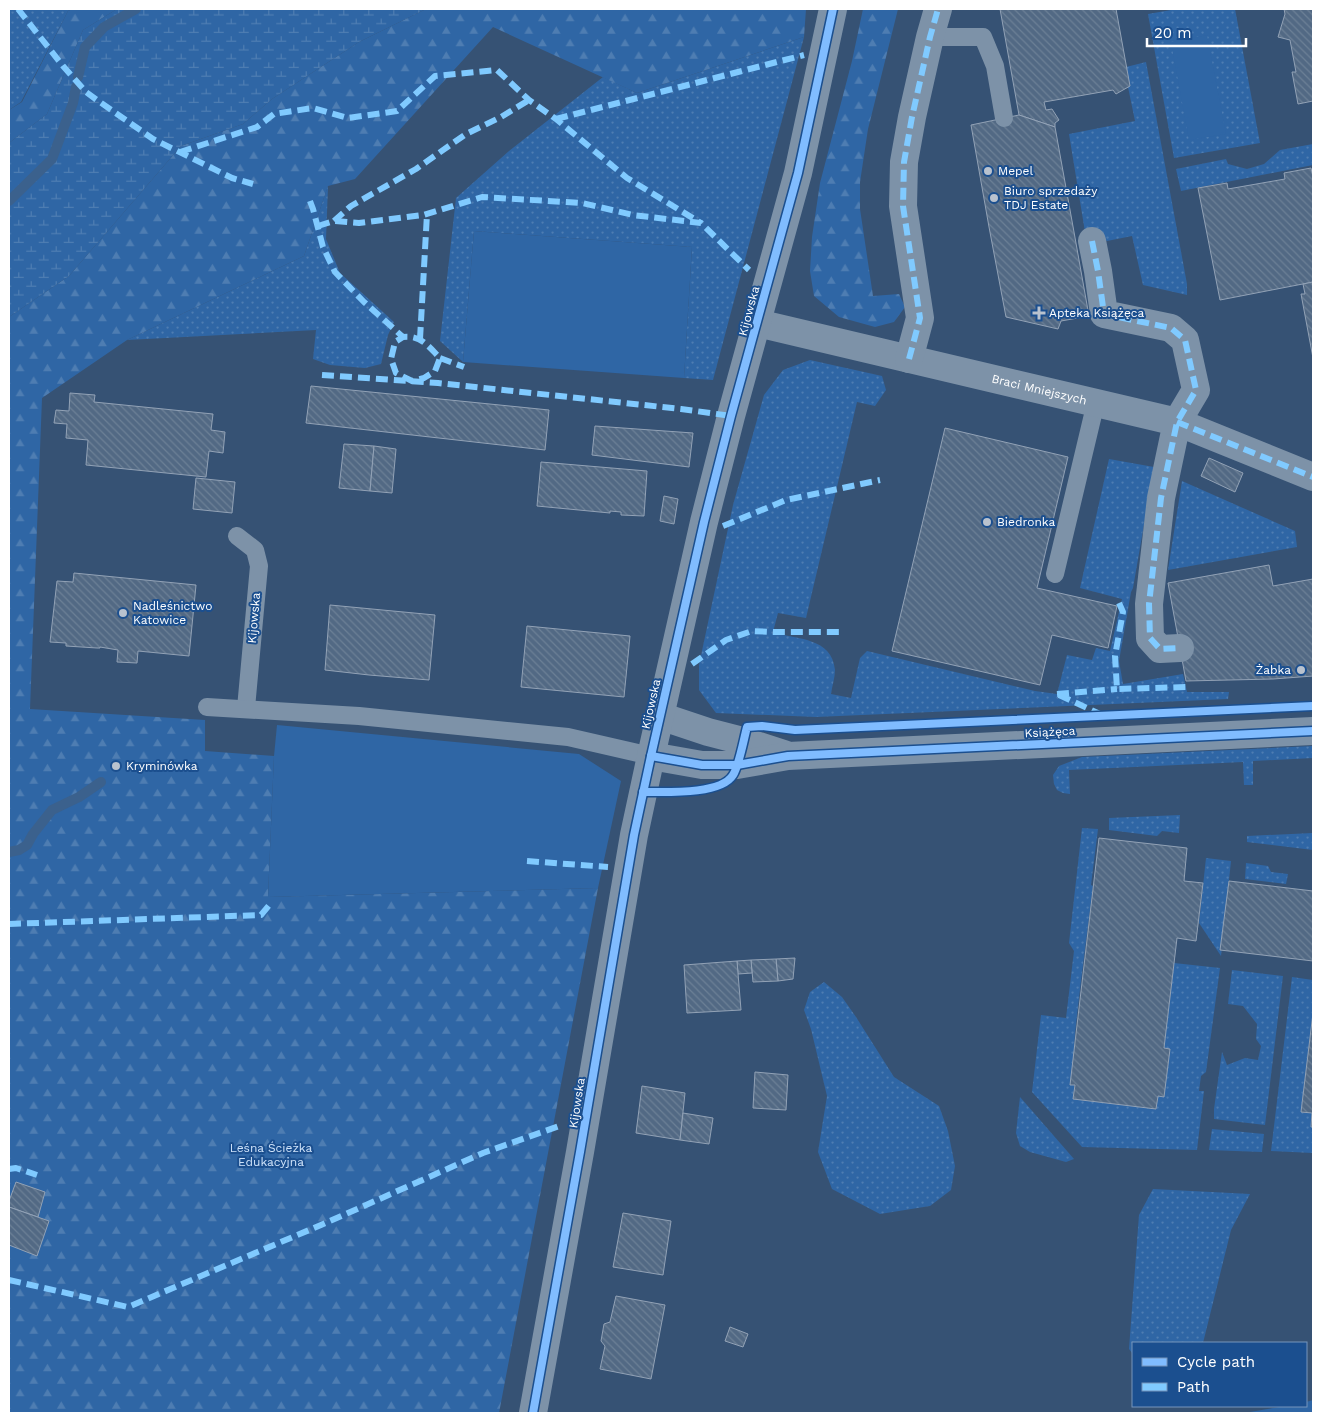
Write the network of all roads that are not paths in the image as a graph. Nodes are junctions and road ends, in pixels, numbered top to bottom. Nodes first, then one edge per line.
1 (833, 9) edge
2 (938, 9) edge
3 (930, 37) junction
4 (1004, 118) dead end
5 (1092, 241) dead end
6 (758, 323) junction
7 (909, 359) junction
8 (1096, 402) junction
9 (1177, 422) junction
10 (1313, 477) edge
11 (237, 536) dead end
12 (1055, 574) dead end
13 (1180, 648) dead end
14 (207, 707) dead end
15 (246, 708) junction
16 (660, 716) junction
17 (1313, 731) edge
18 (651, 756) junction
19 (788, 756) junction
20 (533, 1413) edge

1 - 6 street, Kijowska
2 - 3 street
3 - 4 lane
3 - 7 street
5 - 9 street
6 - 7 street, Braci Mniejszych
6 - 16 street, Kijowska
7 - 8 street, Braci Mniejszych
8 - 9 street, Braci Mniejszych
8 - 12 lane
9 - 10 street, Braci Mniejszych
9 - 13 street
11 - 15 lane, Kijowska
14 - 15 lane
15 - 18 lane
16 - 18 street, Kijowska
16 - 19 street
17 - 19 street, Książęca
18 - 19 street
18 - 20 street, Kijowska

